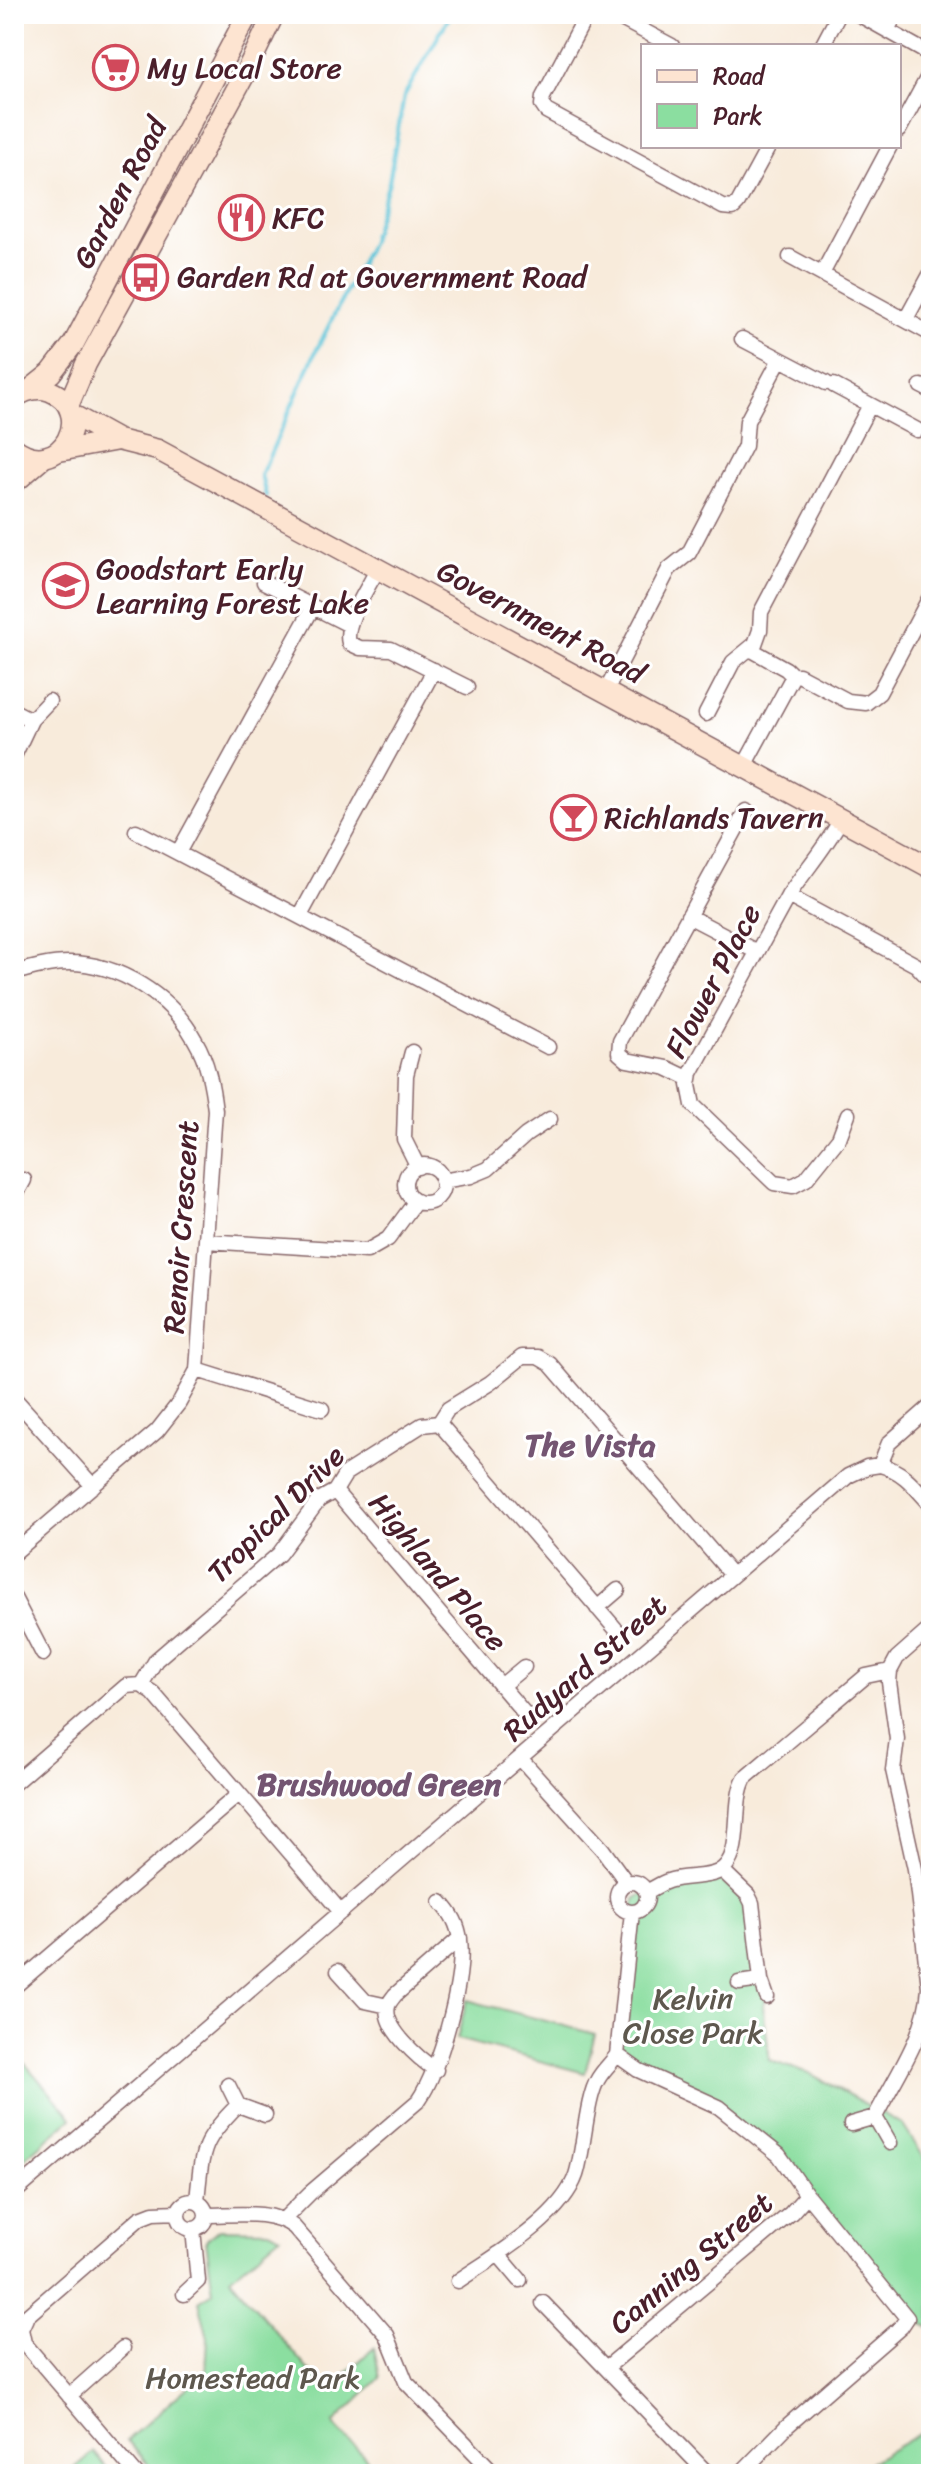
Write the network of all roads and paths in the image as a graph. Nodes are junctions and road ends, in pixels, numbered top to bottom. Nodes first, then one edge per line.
1 (248, 14) edge
2 (274, 14) edge
3 (587, 14) edge
4 (612, 14) edge
5 (839, 14) edge
6 (858, 14) edge
7 (896, 14) edge
8 (887, 30) junction
9 (668, 44) edge
10 (823, 44) edge
11 (931, 55) edge
12 (931, 71) edge
13 (901, 126) edge
14 (768, 148) edge
15 (889, 148) edge
16 (790, 257) dead end
17 (931, 273) edge
18 (822, 274) junction
19 (906, 319) junction
20 (931, 334) edge
21 (742, 339) dead end
22 (780, 359) junction
23 (20, 392) edge
24 (870, 405) junction
25 (70, 410) junction
26 (917, 430) dead end
27 (118, 440) junction
28 (14, 448) edge
29 (51, 455) junction
30 (14, 483) edge
31 (377, 570) junction
32 (264, 582) dead end
33 (931, 595) edge
34 (313, 607) junction
35 (349, 625) junction
36 (750, 649) junction
37 (434, 670) junction
38 (793, 676) junction
39 (467, 687) dead end
40 (606, 691) junction
41 (49, 701) dead end
42 (14, 711) edge
43 (706, 714) dead end
44 (31, 720) junction
45 (14, 756) edge
46 (744, 766) junction
47 (746, 811) dead end
48 (841, 819) junction
49 (136, 831) dead end
50 (178, 853) junction
51 (931, 868) edge
52 (788, 896) junction
53 (300, 916) junction
54 (688, 916) junction
55 (757, 952) junction
56 (14, 973) edge
57 (931, 981) edge
58 (548, 1047) dead end
59 (412, 1052) dead end
60 (690, 1079) junction
61 (848, 1114) dead end
62 (550, 1119) dead end
63 (418, 1167) junction
64 (24, 1180) dead end
65 (442, 1181) junction
66 (14, 1198) edge
67 (416, 1201) junction
68 (206, 1241) junction
69 (197, 1370) junction
70 (14, 1398) edge
71 (931, 1406) edge
72 (322, 1409) dead end
73 (439, 1423) junction
74 (880, 1465) junction
75 (93, 1486) junction
76 (335, 1491) junction
77 (931, 1505) edge
78 (14, 1553) edge
79 (732, 1575) junction
80 (618, 1590) dead end
81 (14, 1598) edge
82 (597, 1608) junction
83 (931, 1628) edge
84 (620, 1634) dead end
85 (43, 1654) dead end
86 (524, 1667) dead end
87 (890, 1671) junction
88 (141, 1685) junction
89 (501, 1686) junction
90 (526, 1715) dead end
91 (520, 1758) junction
92 (14, 1783) edge
93 (239, 1794) junction
94 (720, 1818) dead end
95 (737, 1818) junction
96 (722, 1870) junction
97 (627, 1883) junction
98 (646, 1892) junction
99 (441, 1902) dead end
100 (341, 1912) junction
101 (632, 1912) junction
102 (460, 1938) junction
103 (338, 1971) dead end
104 (761, 1980) junction
105 (739, 1983) dead end
106 (14, 1987) edge
107 (767, 1997) dead end
108 (388, 2006) junction
109 (617, 2055) junction
110 (436, 2070) junction
111 (228, 2085) dead end
112 (238, 2105) junction
113 (265, 2115) dead end
114 (875, 2117) junction
115 (851, 2124) dead end
116 (890, 2143) dead end
117 (14, 2193) edge
118 (807, 2195) junction
119 (197, 2201) junction
120 (178, 2212) junction
121 (207, 2215) junction
122 (284, 2219) junction
123 (193, 2229) junction
124 (498, 2254) junction
125 (520, 2280) dead end
126 (458, 2281) dead end
127 (184, 2294) dead end
128 (543, 2303) dead end
129 (18, 2327) edge
130 (123, 2348) dead end
131 (606, 2368) junction
132 (69, 2396) junction
133 (136, 2474) edge
134 (495, 2474) edge
135 (708, 2474) edge
136 (740, 2474) edge

1 - 23 street, Garden Road
2 - 25 street, Garden Road
3 - 14 street
4 - 9 street
5 - 10 street
6 - 8 street
7 - 8 street
8 - 11 street
12 - 13 street
15 - 18 street
16 - 18 street
17 - 19 street
18 - 19 street
19 - 20 street
21 - 22 street
22 - 24 street
22 - 40 street
23 - 25 street, Government Road
24 - 26 street
24 - 36 street
25 - 27 street, Government Road
25 - 29 street, Garden Road
27 - 29 street, Government Road
27 - 31 street, Government Road
28 - 29 street
29 - 30 street
31 - 35 street
31 - 40 street, Government Road
32 - 34 street
33 - 38 street
34 - 35 street
34 - 50 street
35 - 37 street
36 - 38 street
36 - 43 street
37 - 39 street
37 - 53 street
38 - 46 street
40 - 46 street, Government Road
41 - 44 street
42 - 44 street
44 - 45 street
46 - 48 street, Government Road
47 - 54 street
48 - 51 street, Government Road
48 - 52 street, Flower Place
49 - 50 street
50 - 53 street
52 - 55 street, Flower Place
52 - 57 street
53 - 58 street
54 - 55 street
54 - 60 street
55 - 60 street, Flower Place
56 - 68 street, Renoir Crescent
59 - 63 street
60 - 61 street, Flower Place
62 - 65 street
63 - 65 street
63 - 67 street
64 - 66 street
65 - 67 street
67 - 68 street
68 - 69 street, Renoir Crescent
69 - 72 street
69 - 75 street, Renoir Crescent
70 - 75 street
71 - 74 street
73 - 76 street, Tropical Drive
73 - 79 street, Tropical Drive
73 - 82 street
74 - 77 street
74 - 79 street, Rudyard Street
75 - 78 street, Renoir Crescent
76 - 88 street, Tropical Drive
76 - 89 street, Highland Place
79 - 91 street, Rudyard Street
80 - 82 street
81 - 85 street
82 - 84 street
83 - 87 street
86 - 89 street, Highland Place
87 - 95 street
87 - 114 street
88 - 92 street
88 - 93 street
89 - 90 street, Highland Place
91 - 97 street
91 - 100 street, Rudyard Street
93 - 100 street
93 - 106 street
94 - 95 street
95 - 96 street
96 - 98 street
96 - 104 street
97 - 98 street
97 - 101 street
98 - 101 street
99 - 102 street
100 - 117 street, Rudyard Street
101 - 109 street
102 - 108 street
102 - 110 street
103 - 108 street
104 - 105 street
104 - 107 street
108 - 110 street
109 - 118 street
109 - 124 street
110 - 122 street
111 - 112 street
112 - 113 street
112 - 119 street
114 - 115 street
114 - 116 street
118 - 131 street, Canning Street
118 - 136 street
119 - 120 street
119 - 121 street
120 - 123 street
120 - 129 street
121 - 122 street
121 - 123 street
122 - 134 street
123 - 127 street
124 - 125 street
124 - 126 street
128 - 131 street
129 - 132 street
130 - 132 street
131 - 135 street
132 - 133 street

